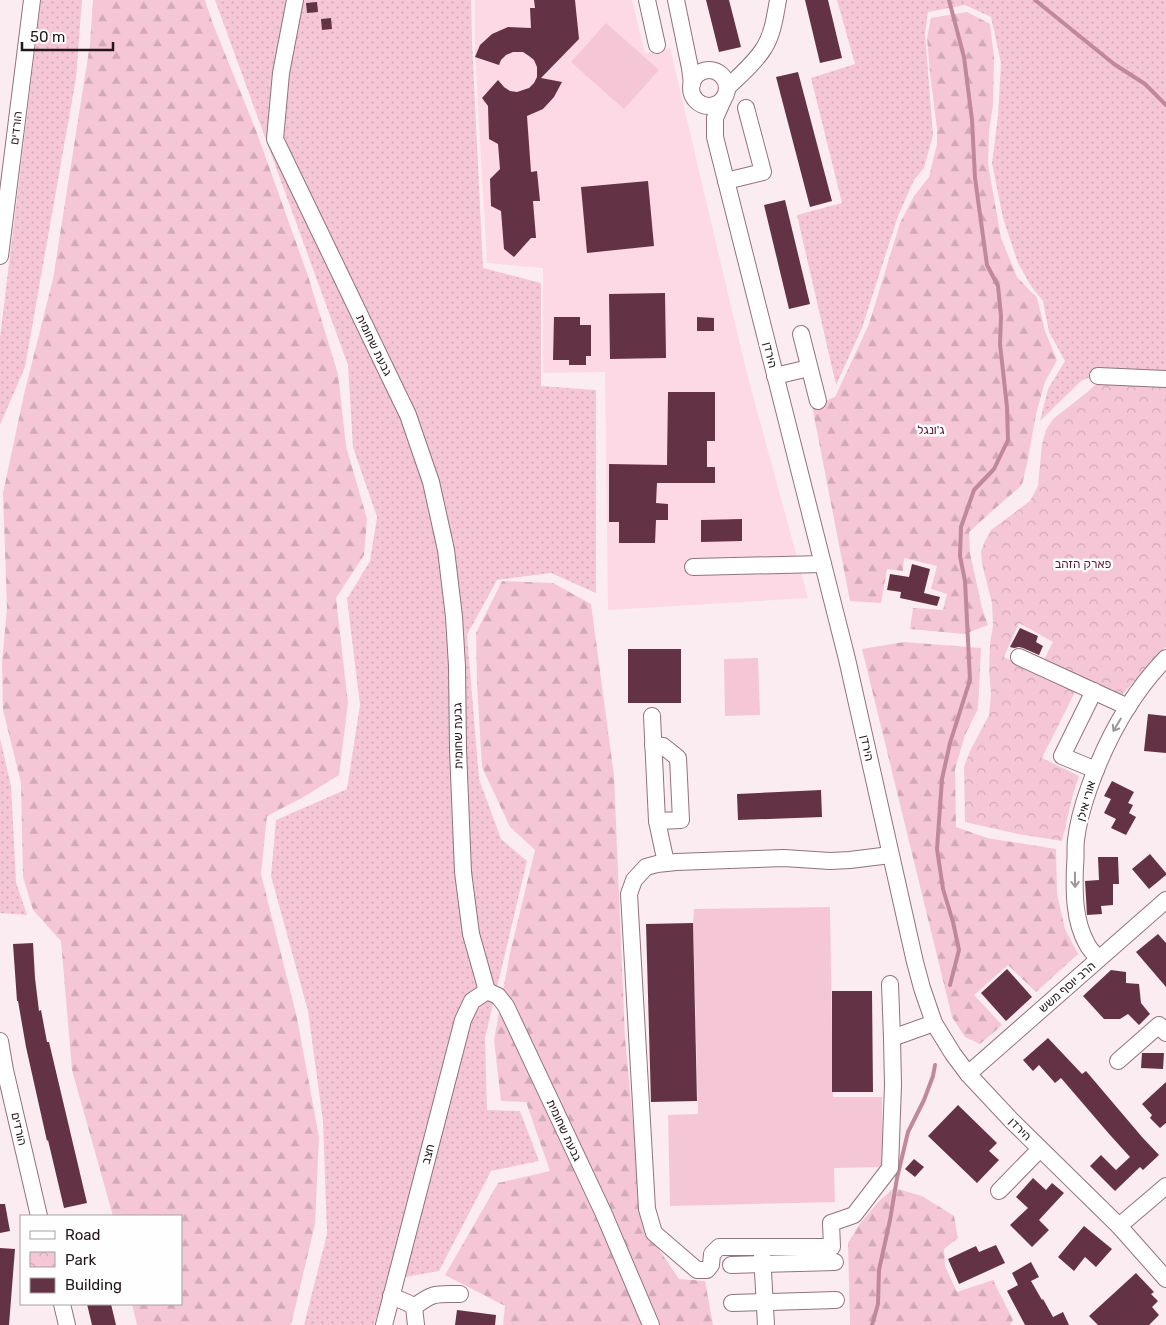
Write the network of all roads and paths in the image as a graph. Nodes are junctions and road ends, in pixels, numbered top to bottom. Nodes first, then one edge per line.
1 (32, 0) edge
2 (295, 0) edge
3 (647, 0) edge
4 (676, 0) edge
5 (778, 0) edge
6 (683, 32) junction
7 (657, 45) dead end
8 (756, 58) junction
9 (713, 71) junction
10 (692, 84) junction
11 (725, 94) junction
12 (696, 101) junction
13 (746, 108) dead end
14 (715, 137) junction
15 (726, 181) junction
16 (0, 256) edge
17 (801, 334) dead end
18 (809, 368) junction
19 (775, 376) junction
20 (1098, 376) dead end
21 (1166, 378) edge
22 (818, 401) dead end
23 (823, 564) junction
24 (693, 567) dead end
25 (1019, 657) dead end
26 (1166, 658) edge
27 (1094, 691) junction
28 (1128, 707) junction
29 (652, 716) dead end
30 (653, 746) junction
31 (1096, 770) junction
32 (657, 821) junction
33 (890, 855) junction
34 (666, 863) junction
35 (1166, 900) edge
36 (1098, 959) junction
37 (890, 984) dead end
38 (487, 991) junction
39 (934, 1023) junction
40 (1166, 1034) edge
41 (892, 1038) junction
42 (0, 1041) edge
43 (1118, 1061) dead end
44 (968, 1074) junction
45 (1040, 1149) junction
46 (1166, 1186) edge
47 (999, 1191) dead end
48 (39, 1215) edge
49 (1119, 1226) junction
50 (762, 1247) junction
51 (835, 1262) dead end
52 (762, 1264) junction
53 (731, 1265) dead end
54 (1166, 1279) edge
55 (460, 1294) dead end
56 (391, 1296) junction
57 (836, 1300) dead end
58 (764, 1302) junction
59 (732, 1303) dead end
60 (62, 1305) edge
61 (414, 1307) junction
62 (67, 1325) edge
63 (384, 1325) edge
64 (416, 1325) edge
65 (651, 1325) edge
66 (766, 1325) edge

1 - 16 street, הורדים
2 - 38 street, גבעת שחומית
3 - 7 street
4 - 6 street
5 - 8 street
6 - 9 street
6 - 10 street
8 - 9 street
8 - 11 street
9 - 10 street
9 - 11 street
10 - 12 street
11 - 12 street
11 - 14 street, הירדן
12 - 14 street, הירדן
13 - 15 street
14 - 15 street, הירדן
15 - 19 street, הירדן
17 - 18 street
18 - 19 street
18 - 22 street
19 - 23 street, הירדן
20 - 21 street
23 - 24 street
23 - 33 street, הירדן
25 - 27 street
26 - 28 street, אורי אילן
27 - 28 street
27 - 31 street
28 -> 31 street, אורי אילן
29 - 30 street
30 - 32 street
30 - 32 street
31 -> 36 street, אורי אילן
32 - 34 street
33 - 34 street
33 - 39 street, הירדן
34 - 50 street
35 - 36 street, הרב יוסף משש
36 - 44 street, הרב יוסף משש
37 - 41 street
38 - 56 street, חצב
38 - 65 street, גבעת שחומית
39 - 41 street
39 - 44 street, הירדן
40 - 43 street
41 - 50 street
42 - 48 street, הורדים
44 - 45 street, הירדן
45 - 47 street
45 - 49 street, הירדן
46 - 49 street
49 - 54 street, הירדן
50 - 52 street
51 - 52 street
52 - 53 street
52 - 58 street
55 - 61 street
56 - 61 street
56 - 63 street, חצב
57 - 58 street
58 - 59 street
58 - 66 street
60 - 62 street
61 - 64 street

